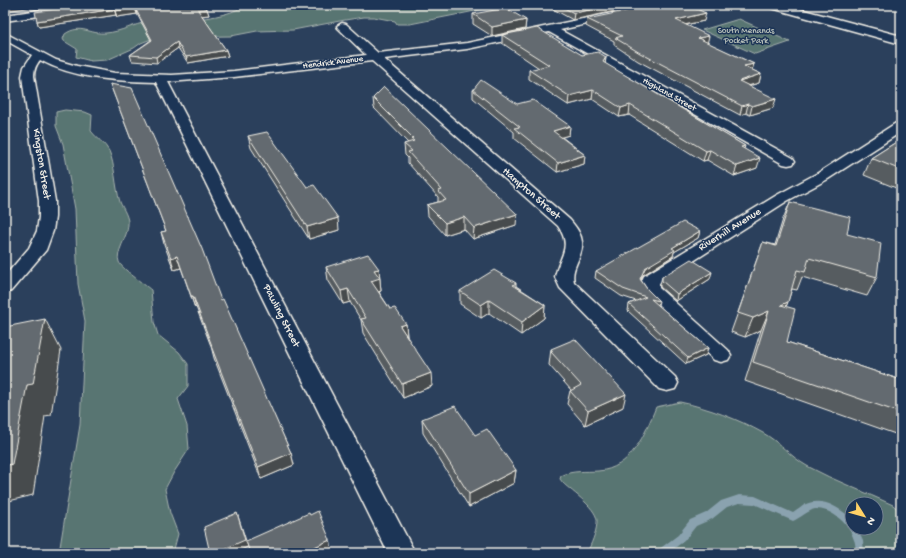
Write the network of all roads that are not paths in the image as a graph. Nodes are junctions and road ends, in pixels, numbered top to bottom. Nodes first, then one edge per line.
1 (94, 5) edge
2 (772, 5) edge
3 (619, 15) edge
4 (5, 18) edge
5 (342, 26) dead end
6 (551, 29) junction
7 (5, 36) edge
8 (901, 40) edge
9 (38, 55) junction
10 (376, 58) junction
11 (160, 79) junction
12 (901, 126) edge
13 (788, 161) dead end
14 (5, 287) edge
15 (721, 355) dead end
16 (667, 383) dead end
17 (402, 553) edge

1 - 4 street
2 - 8 main road
3 - 6 street, Hendrick Avenue
5 - 10 street, Hampton Street
6 - 10 street, Hendrick Avenue
6 - 13 street, Highland Street
7 - 9 street, Hendrick Avenue
9 - 11 street, Hendrick Avenue
9 - 14 street, Kingston Street
10 - 11 street, Hendrick Avenue
10 - 16 street, Hampton Street
11 - 17 street, Pawling Street
12 - 15 street, Riverhill Avenue

